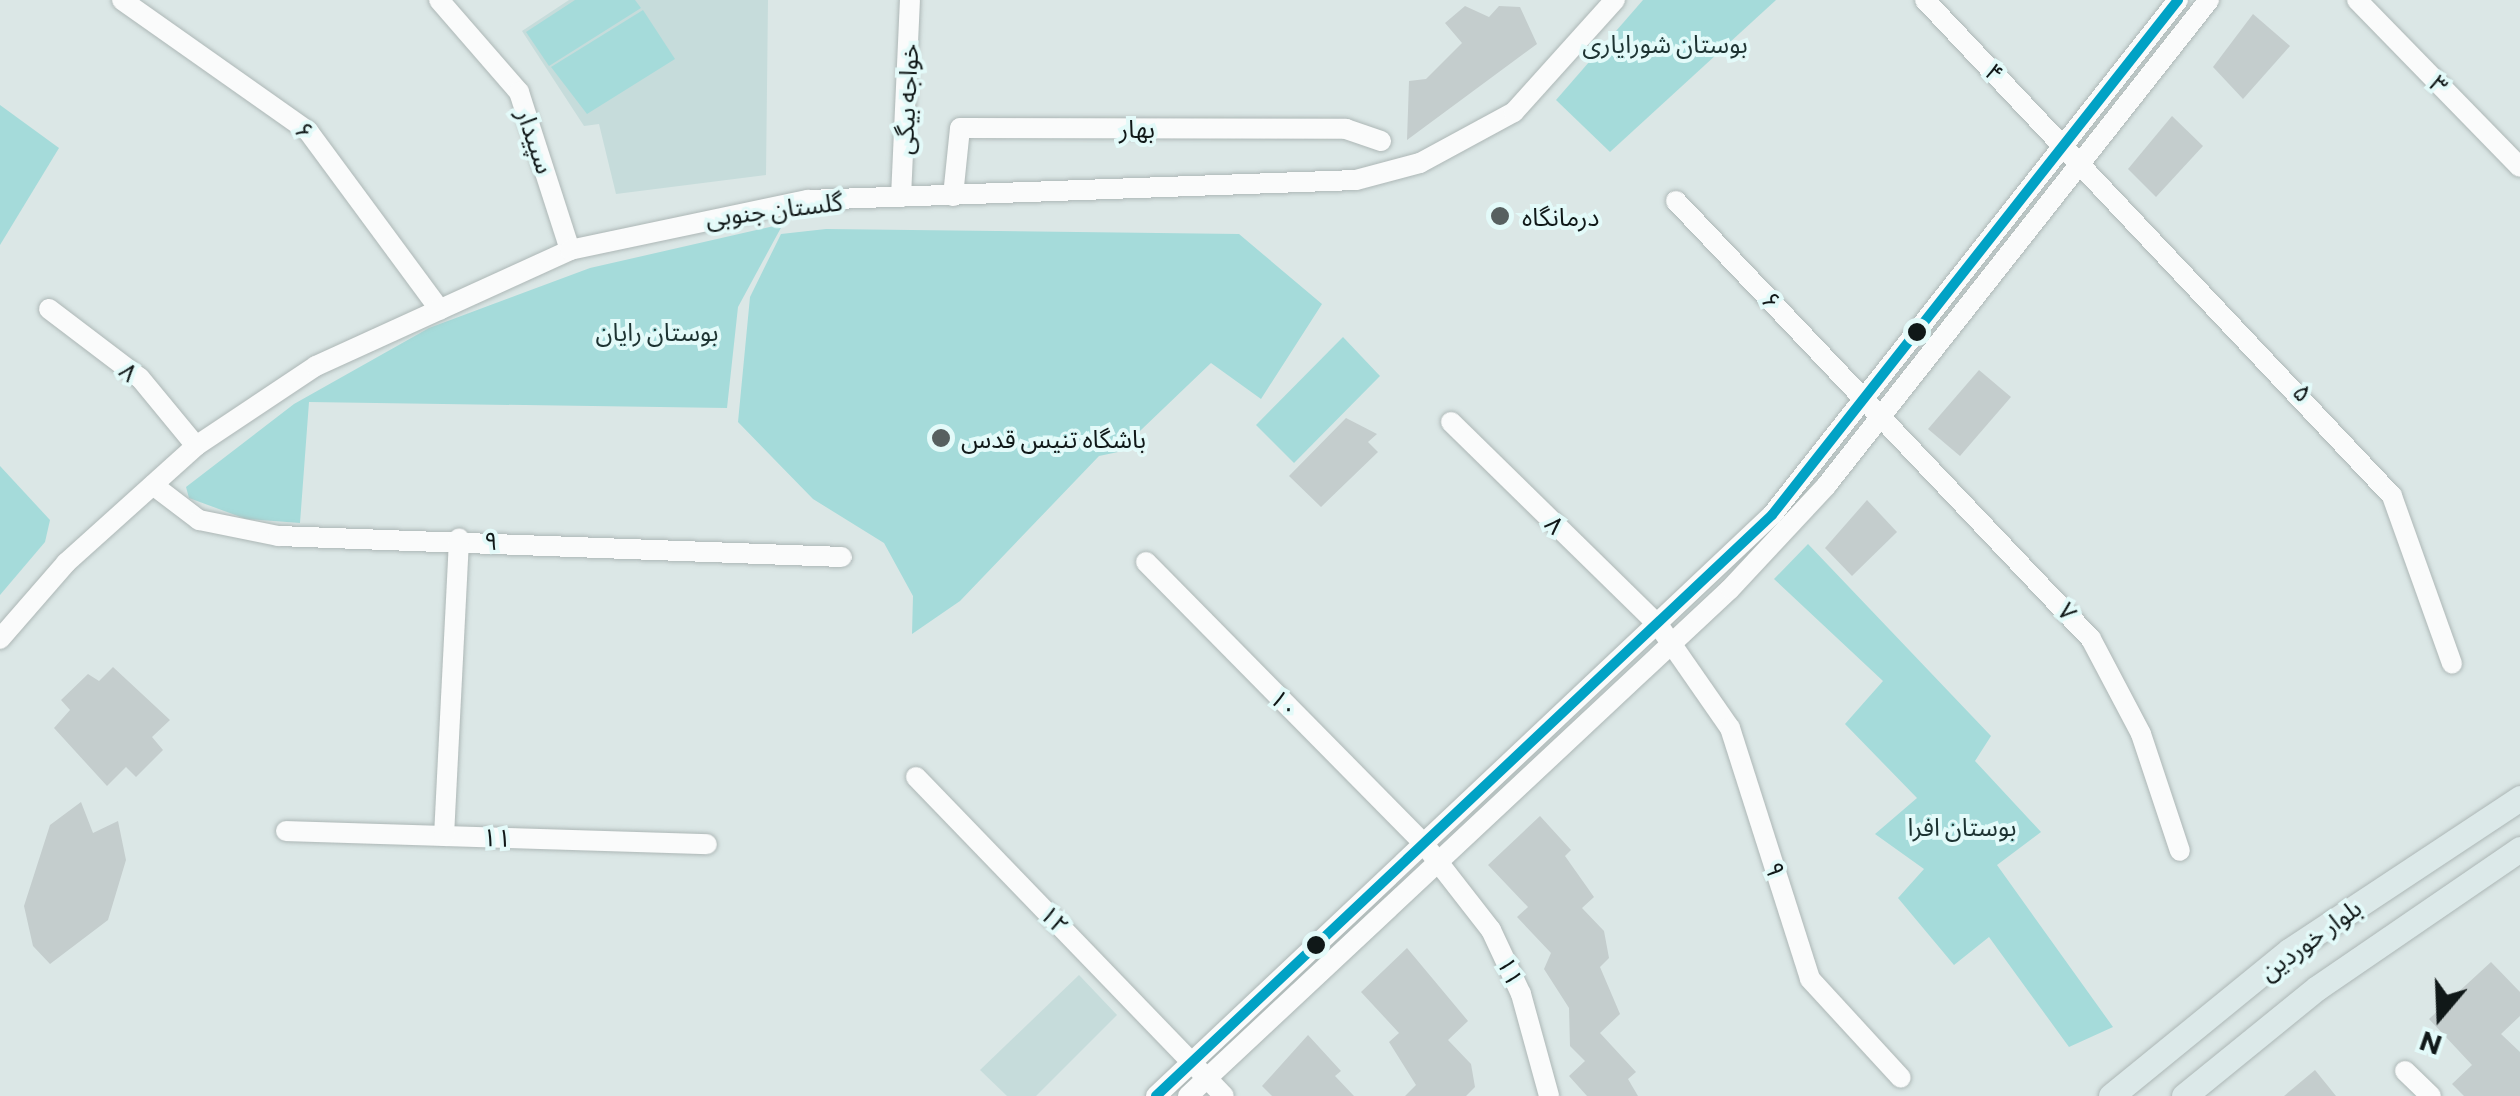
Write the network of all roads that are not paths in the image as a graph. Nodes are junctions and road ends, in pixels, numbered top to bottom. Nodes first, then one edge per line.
1 (122, 0) edge
2 (438, 0) edge
3 (910, 0) edge
4 (1615, 0) edge
5 (1925, 0) edge
6 (2178, 0) edge
7 (2209, 0) edge
8 (2357, 0) edge
9 (1381, 141) dead end
10 (2064, 144) junction
11 (2084, 164) junction
12 (2520, 168) edge
13 (953, 196) junction
14 (901, 197) junction
15 (1676, 201) dead end
16 (570, 250) junction
17 (49, 309) dead end
18 (440, 310) junction
19 (1868, 400) junction
20 (1886, 418) junction
21 (1451, 422) dead end
22 (196, 446) junction
23 (153, 485) junction
24 (460, 538) junction
25 (842, 556) dead end
26 (1146, 562) dead end
27 (1665, 635) junction
28 (0, 639) edge
29 (2452, 664) dead end
30 (916, 777) dead end
31 (2520, 798) edge
32 (286, 830) dead end
33 (444, 836) junction
34 (707, 844) dead end
35 (1424, 844) junction
36 (2520, 849) edge
37 (2180, 851) dead end
38 (1438, 862) junction
39 (1202, 1069) junction
40 (2405, 1072) dead end
41 (1901, 1078) dead end
42 (1156, 1096) edge
43 (1188, 1096) edge
44 (1224, 1096) edge
45 (1550, 1096) edge
46 (2111, 1096) edge
47 (2184, 1096) edge
48 (2431, 1096) edge

1 - 18 street, ۶
2 - 16 street, سپیدار
3 - 14 street, خواجه بیگی
4 - 13 street, گلستان جنوبی
5 - 10 street, ۴
6 - 10 street
7 - 11 street
8 - 12 street, ۳
9 - 13 street, بهار
10 - 11 street, ۴
10 - 19 street
11 - 20 street
11 - 29 street, ۵
13 - 14 street, گلستان جنوبی
14 - 16 street, گلستان جنوبی
15 - 19 street, ۶
16 - 18 street, گلستان جنوبی
17 - 22 street, ۸
18 - 22 street, گلستان جنوبی
19 - 20 street, ۶
19 - 27 street
20 - 27 street
20 - 37 street, ۷
21 - 27 street, ۸
22 - 23 street, گلستان جنوبی
23 - 24 street, ۹
23 - 28 street, گلستان جنوبی
24 - 25 street, ۹
24 - 33 street
26 - 35 street, ۱۰
27 - 35 street
27 - 38 street
27 - 41 street, ۹
30 - 39 street, ۱۲
31 - 46 main road, بلوار خوردین
32 - 33 street, ۱۱
33 - 34 street, ۱۱
35 - 38 street, ۱۰
35 - 39 street
36 - 47 main road, بلوار خوردین
38 - 39 street
38 - 45 street, ۱۱
39 - 42 street
39 - 43 street
39 - 44 street, ۱۲
40 - 48 street

